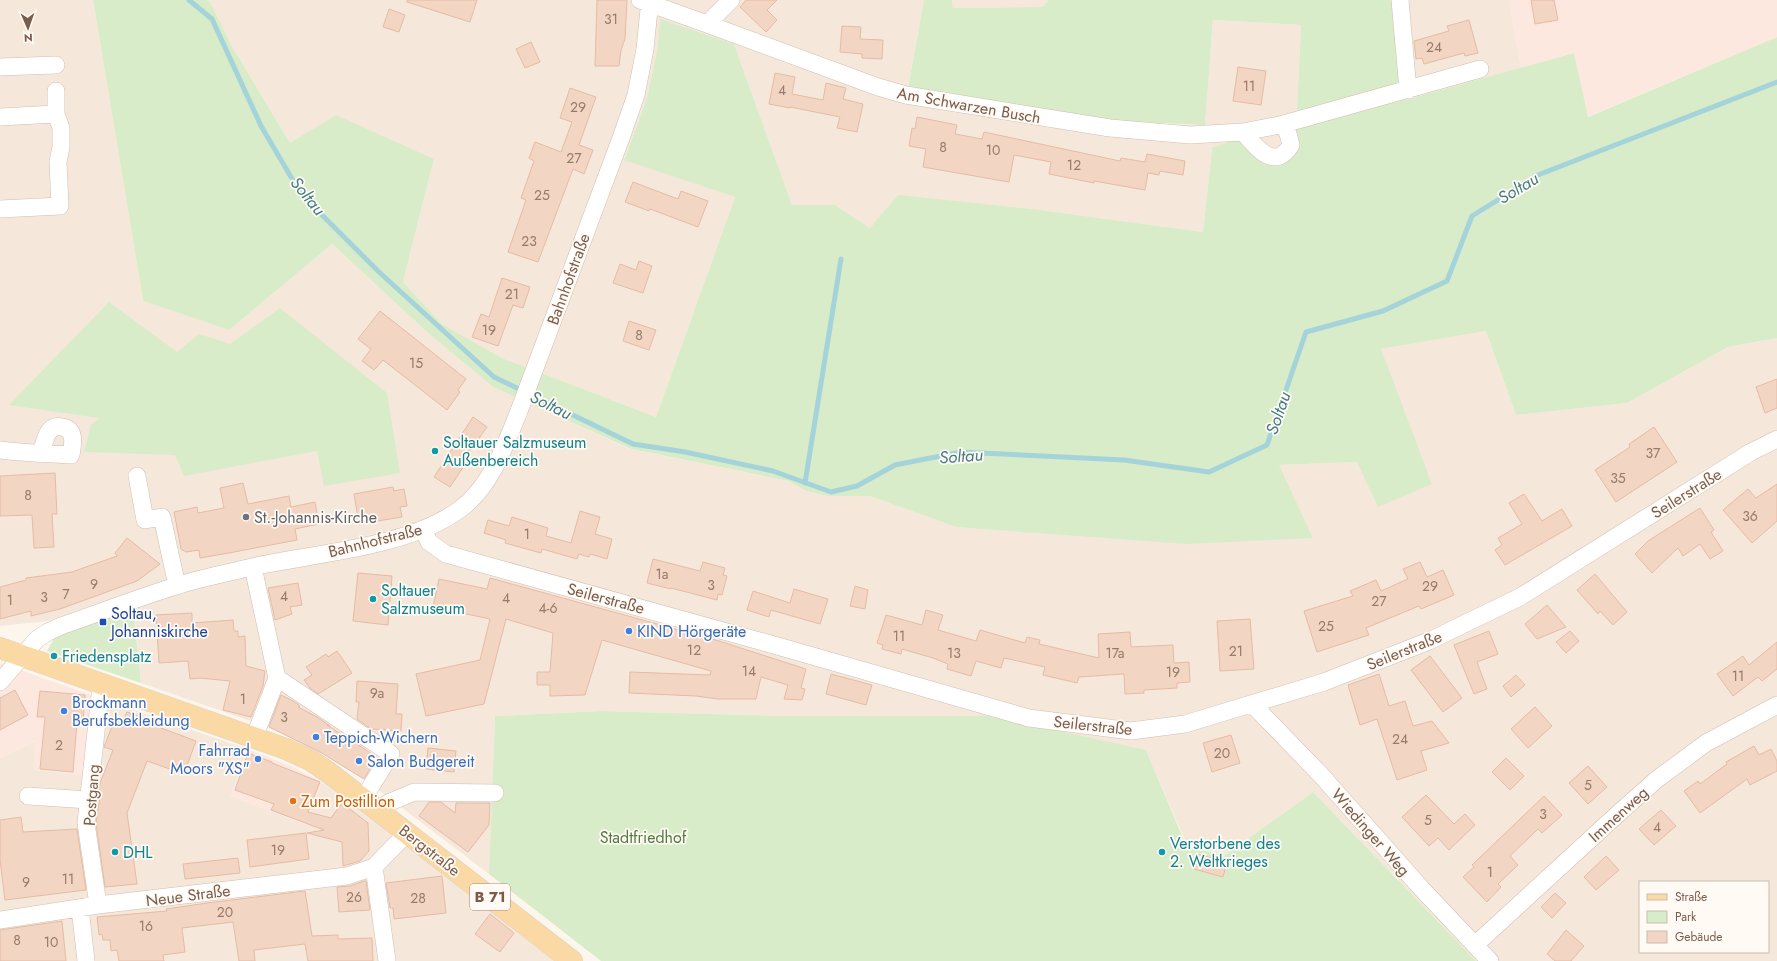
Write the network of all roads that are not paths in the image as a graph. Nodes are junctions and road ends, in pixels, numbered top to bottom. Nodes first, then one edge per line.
1 (731, 0) edge
2 (1400, 0) edge
3 (647, 1) edge
4 (707, 24) junction
5 (56, 65) dead end
6 (0, 67) edge
7 (1480, 69) dead end
8 (1408, 90) junction
9 (56, 91) dead end
10 (56, 114) junction
11 (0, 117) edge
12 (1280, 125) junction
13 (1242, 132) junction
14 (0, 209) edge
15 (1777, 439) edge
16 (0, 450) edge
17 (41, 454) dead end
18 (137, 476) dead end
19 (423, 529) junction
20 (253, 567) junction
21 (177, 586) junction
22 (0, 648) edge
23 (23, 656) junction
24 (277, 678) junction
25 (0, 682) edge
26 (104, 685) junction
27 (1252, 704) junction
28 (1777, 705) edge
29 (254, 738) junction
30 (495, 794) dead end
31 (28, 796) dead end
32 (89, 800) junction
33 (371, 805) junction
34 (407, 833) junction
35 (374, 867) junction
36 (98, 905) junction
37 (80, 908) junction
38 (0, 920) edge
39 (1475, 945) junction
40 (86, 961) edge
41 (387, 961) edge
42 (572, 961) edge
43 (1490, 961) edge

1 - 4 street
2 - 8 street
3 - 4 street, Am Schwarzen Busch
3 - 19 street, Bahnhofstraße
4 - 13 street, Am Schwarzen Busch
5 - 6 street
7 - 8 street, Am Schwarzen Busch
8 - 12 street, Am Schwarzen Busch
9 - 10 street
10 - 11 street
10 - 14 street
12 - 13 street, Am Schwarzen Busch
12 - 13 street
15 - 27 street, Seilerstraße
16 - 17 street
18 - 21 street
19 - 20 street, Bahnhofstraße
19 - 27 street, Seilerstraße
20 - 21 street, Bahnhofstraße
20 - 24 street
21 - 23 street, Bahnhofstraße
22 - 23 main road, B 71
23 - 25 street, Bahnhofstraße
23 - 26 main road, Bergstraße / B 71
24 - 29 street
24 - 33 street
26 - 29 main road, Bergstraße / B 71
26 - 32 street, Postgang
27 - 39 street, Wiedinger Weg
28 - 39 street, Immenweg
29 - 33 main road, Bergstraße / B 71
30 - 33 street
31 - 32 street
32 - 36 street, Postgang
33 - 34 main road, Bergstraße / B 71
34 - 35 street
34 - 42 main road, Bergstraße / B 71
35 - 36 street, Neue Straße
35 - 41 street
36 - 37 street, Neue Straße
37 - 38 street, Neue Straße
37 - 40 street
39 - 43 street, Wiedinger Weg

